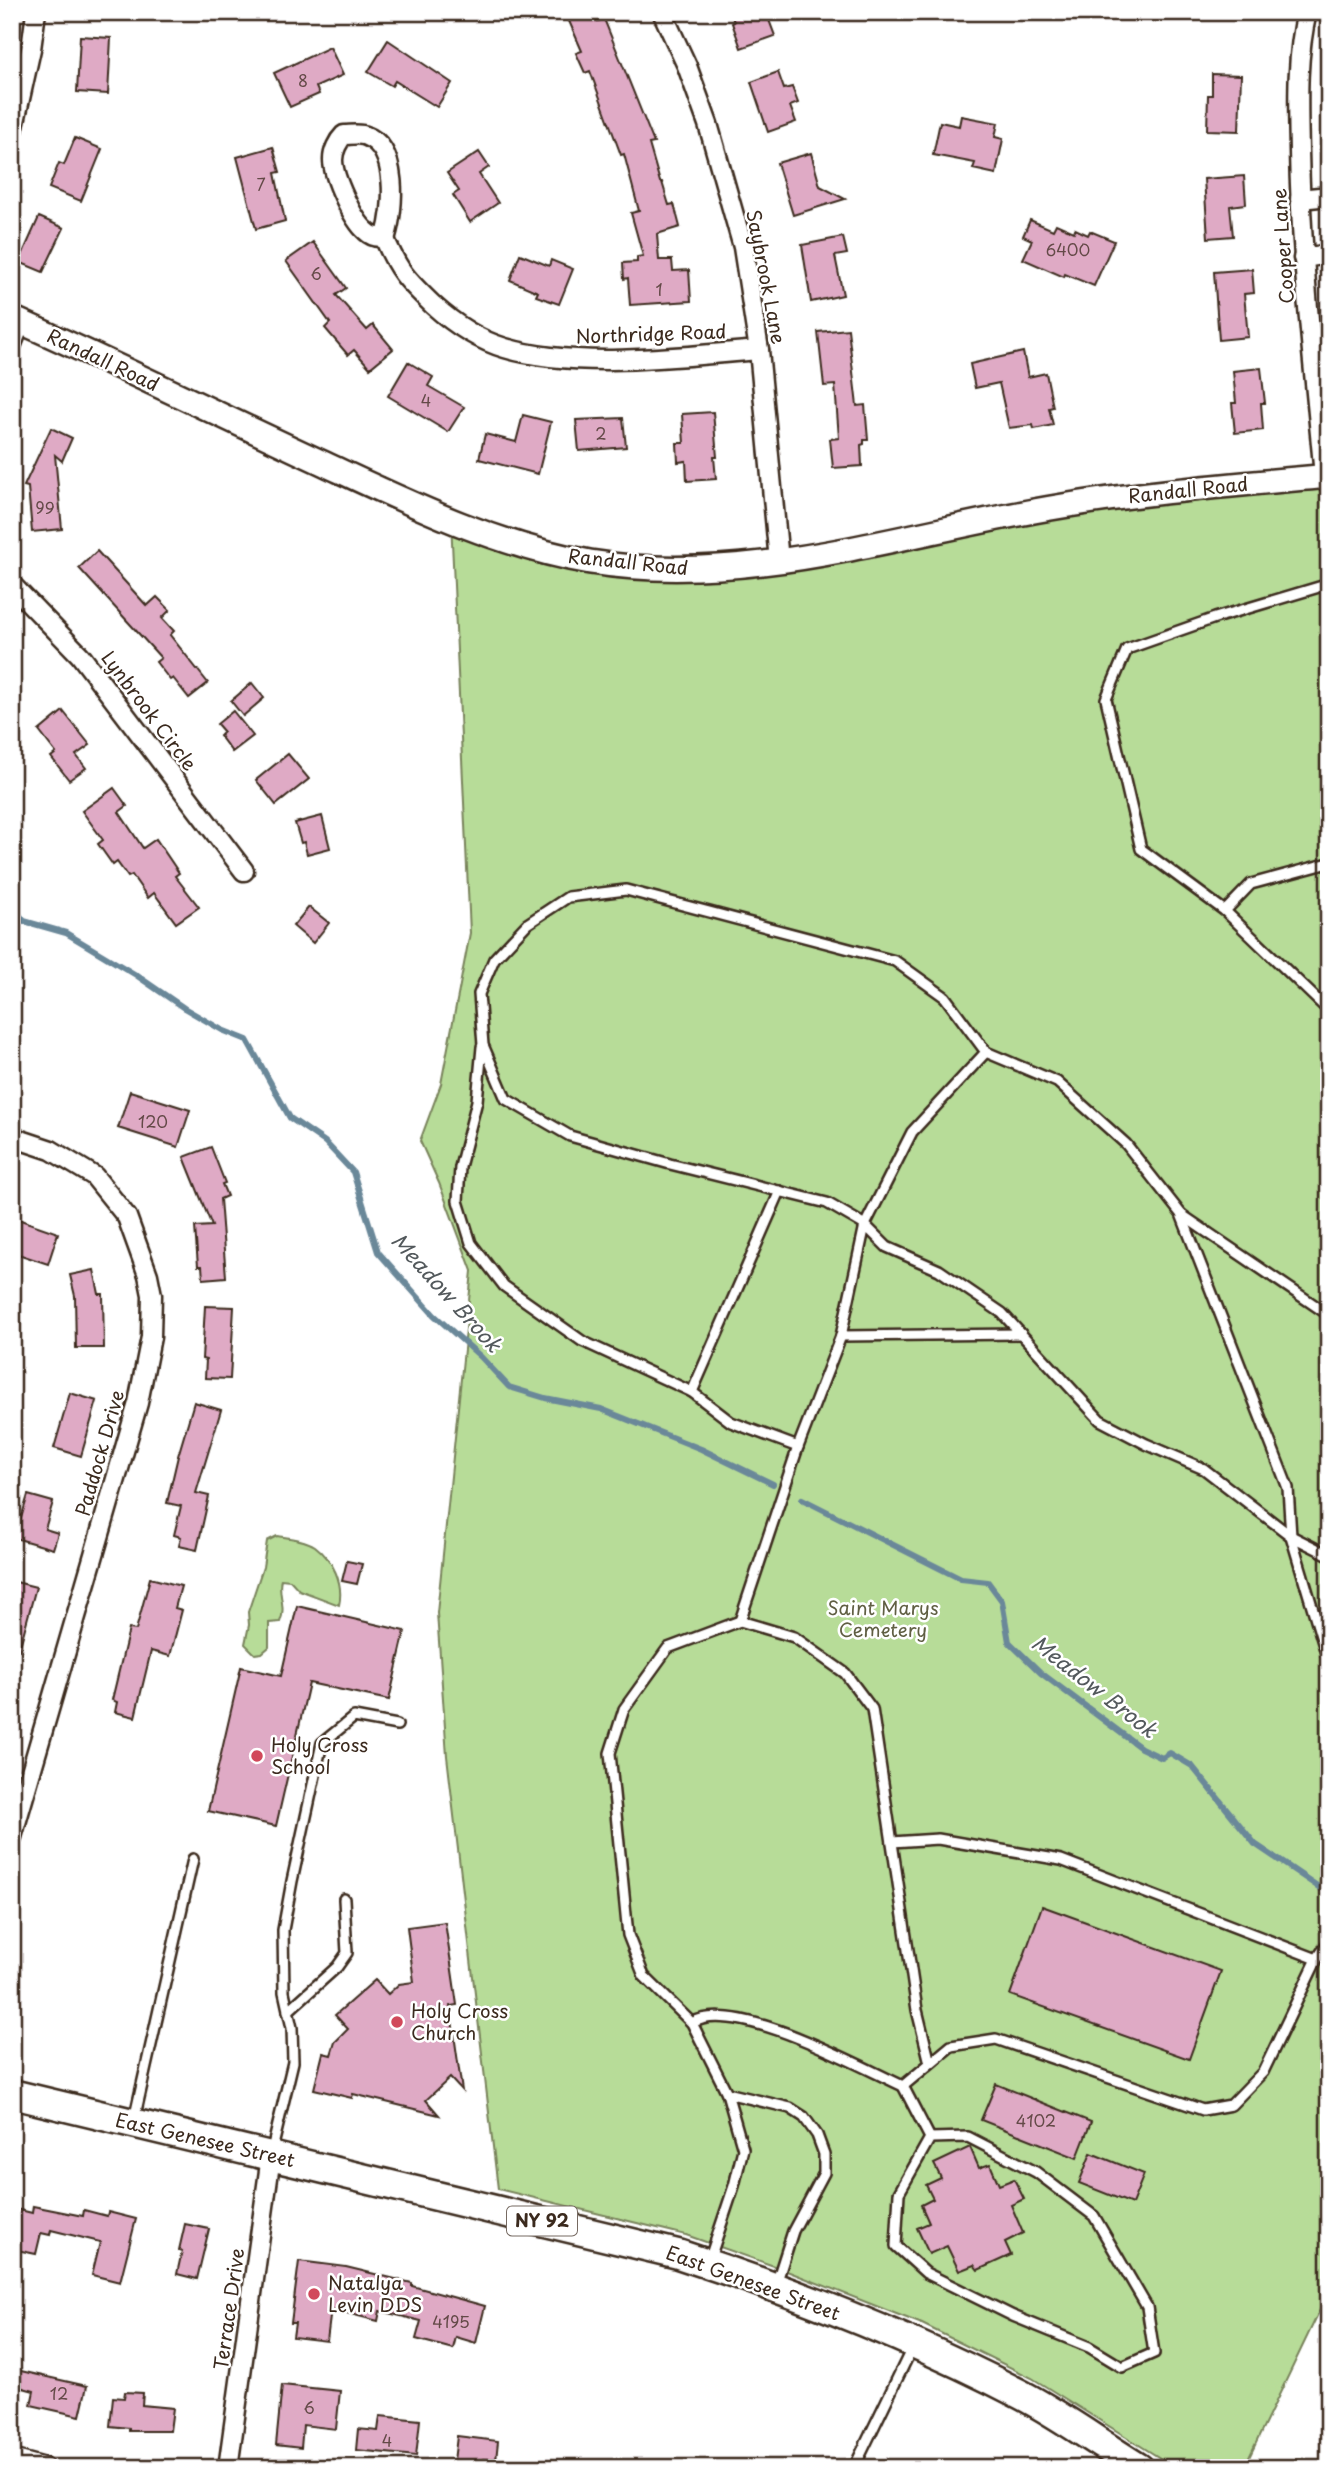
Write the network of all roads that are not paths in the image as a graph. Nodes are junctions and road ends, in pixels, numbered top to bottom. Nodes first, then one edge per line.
1 (36, 12) edge
2 (662, 12) edge
3 (1307, 12) edge
4 (12, 135) edge
5 (1329, 196) edge
6 (1300, 199) junction
7 (384, 237) junction
8 (1329, 254) edge
9 (1303, 258) junction
10 (17, 320) edge
11 (12, 344) edge
12 (759, 350) junction
13 (1326, 476) edge
14 (779, 561) junction
15 (1329, 584) edge
16 (12, 586) edge
17 (1329, 863) edge
18 (244, 871) dead end
19 (1225, 911) junction
20 (1329, 1011) edge
21 (483, 1045) junction
22 (986, 1052) junction
23 (12, 1137) edge
24 (780, 1191) junction
25 (1181, 1214) junction
26 (865, 1225) junction
27 (1329, 1315) edge
28 (1021, 1334) junction
29 (841, 1336) junction
30 (692, 1392) junction
31 (798, 1447) junction
32 (1291, 1535) junction
33 (1329, 1555) edge
34 (740, 1621) junction
35 (1329, 1663) edge
36 (397, 1725) dead end
37 (12, 1838) edge
38 (892, 1842) junction
39 (192, 1859) dead end
40 (344, 1899) dead end
41 (1329, 1941) edge
42 (1317, 1959) junction
43 (288, 2011) junction
44 (692, 2023) junction
45 (930, 2063) junction
46 (903, 2086) junction
47 (727, 2093) junction
48 (12, 2094) edge
49 (133, 2123) junction
50 (930, 2138) junction
51 (271, 2156) junction
52 (708, 2263) junction
53 (775, 2288) junction
54 (914, 2343) junction
55 (12, 2459) edge
56 (45, 2468) edge
57 (228, 2468) edge
58 (854, 2468) edge
59 (1139, 2468) edge

1 - 4 street
2 - 12 street, Saybrook Lane
3 - 6 street, Cooper Lane
5 - 6 street
6 - 9 street, Cooper Lane
7 - 7 street
7 - 12 street, Northridge Road
8 - 9 street
9 - 13 street, Cooper Lane
10 - 11 street
10 - 14 street, Randall Road
12 - 14 street, Saybrook Lane
13 - 14 street, Randall Road
15 - 19 lane
16 - 18 street, Lynbrook Circle
17 - 19 lane
19 - 20 lane
21 - 22 lane
21 - 24 lane
21 - 30 lane
22 - 25 lane
22 - 26 lane
23 - 37 street, Paddock Drive
24 - 26 lane
24 - 30 lane
25 - 27 lane
25 - 32 lane
26 - 28 lane
26 - 29 lane
28 - 29 lane
28 - 32 lane
29 - 31 lane
30 - 31 lane
31 - 34 lane
32 - 33 lane
32 - 35 lane
34 - 38 lane
34 - 44 lane
36 - 43 lane
38 - 42 lane
38 - 45 lane
39 - 49 lane
40 - 43 lane
41 - 42 lane
42 - 45 lane
43 - 51 lane
44 - 46 lane
44 - 47 lane
45 - 46 lane
46 - 50 lane
47 - 52 lane
47 - 53 lane
48 - 49 main road, East Genesee Street / NY 92
49 - 51 main road, East Genesee Street / NY 92
50 - 50 lane
51 - 52 main road, East Genesee Street / NY 92
51 - 57 street, Terrace Drive
52 - 53 main road, East Genesee Street / NY 92
53 - 54 main road, East Genesee Street / NY 92
54 - 58 lane
54 - 59 main road, East Genesee Street / NY 92
55 - 56 street

